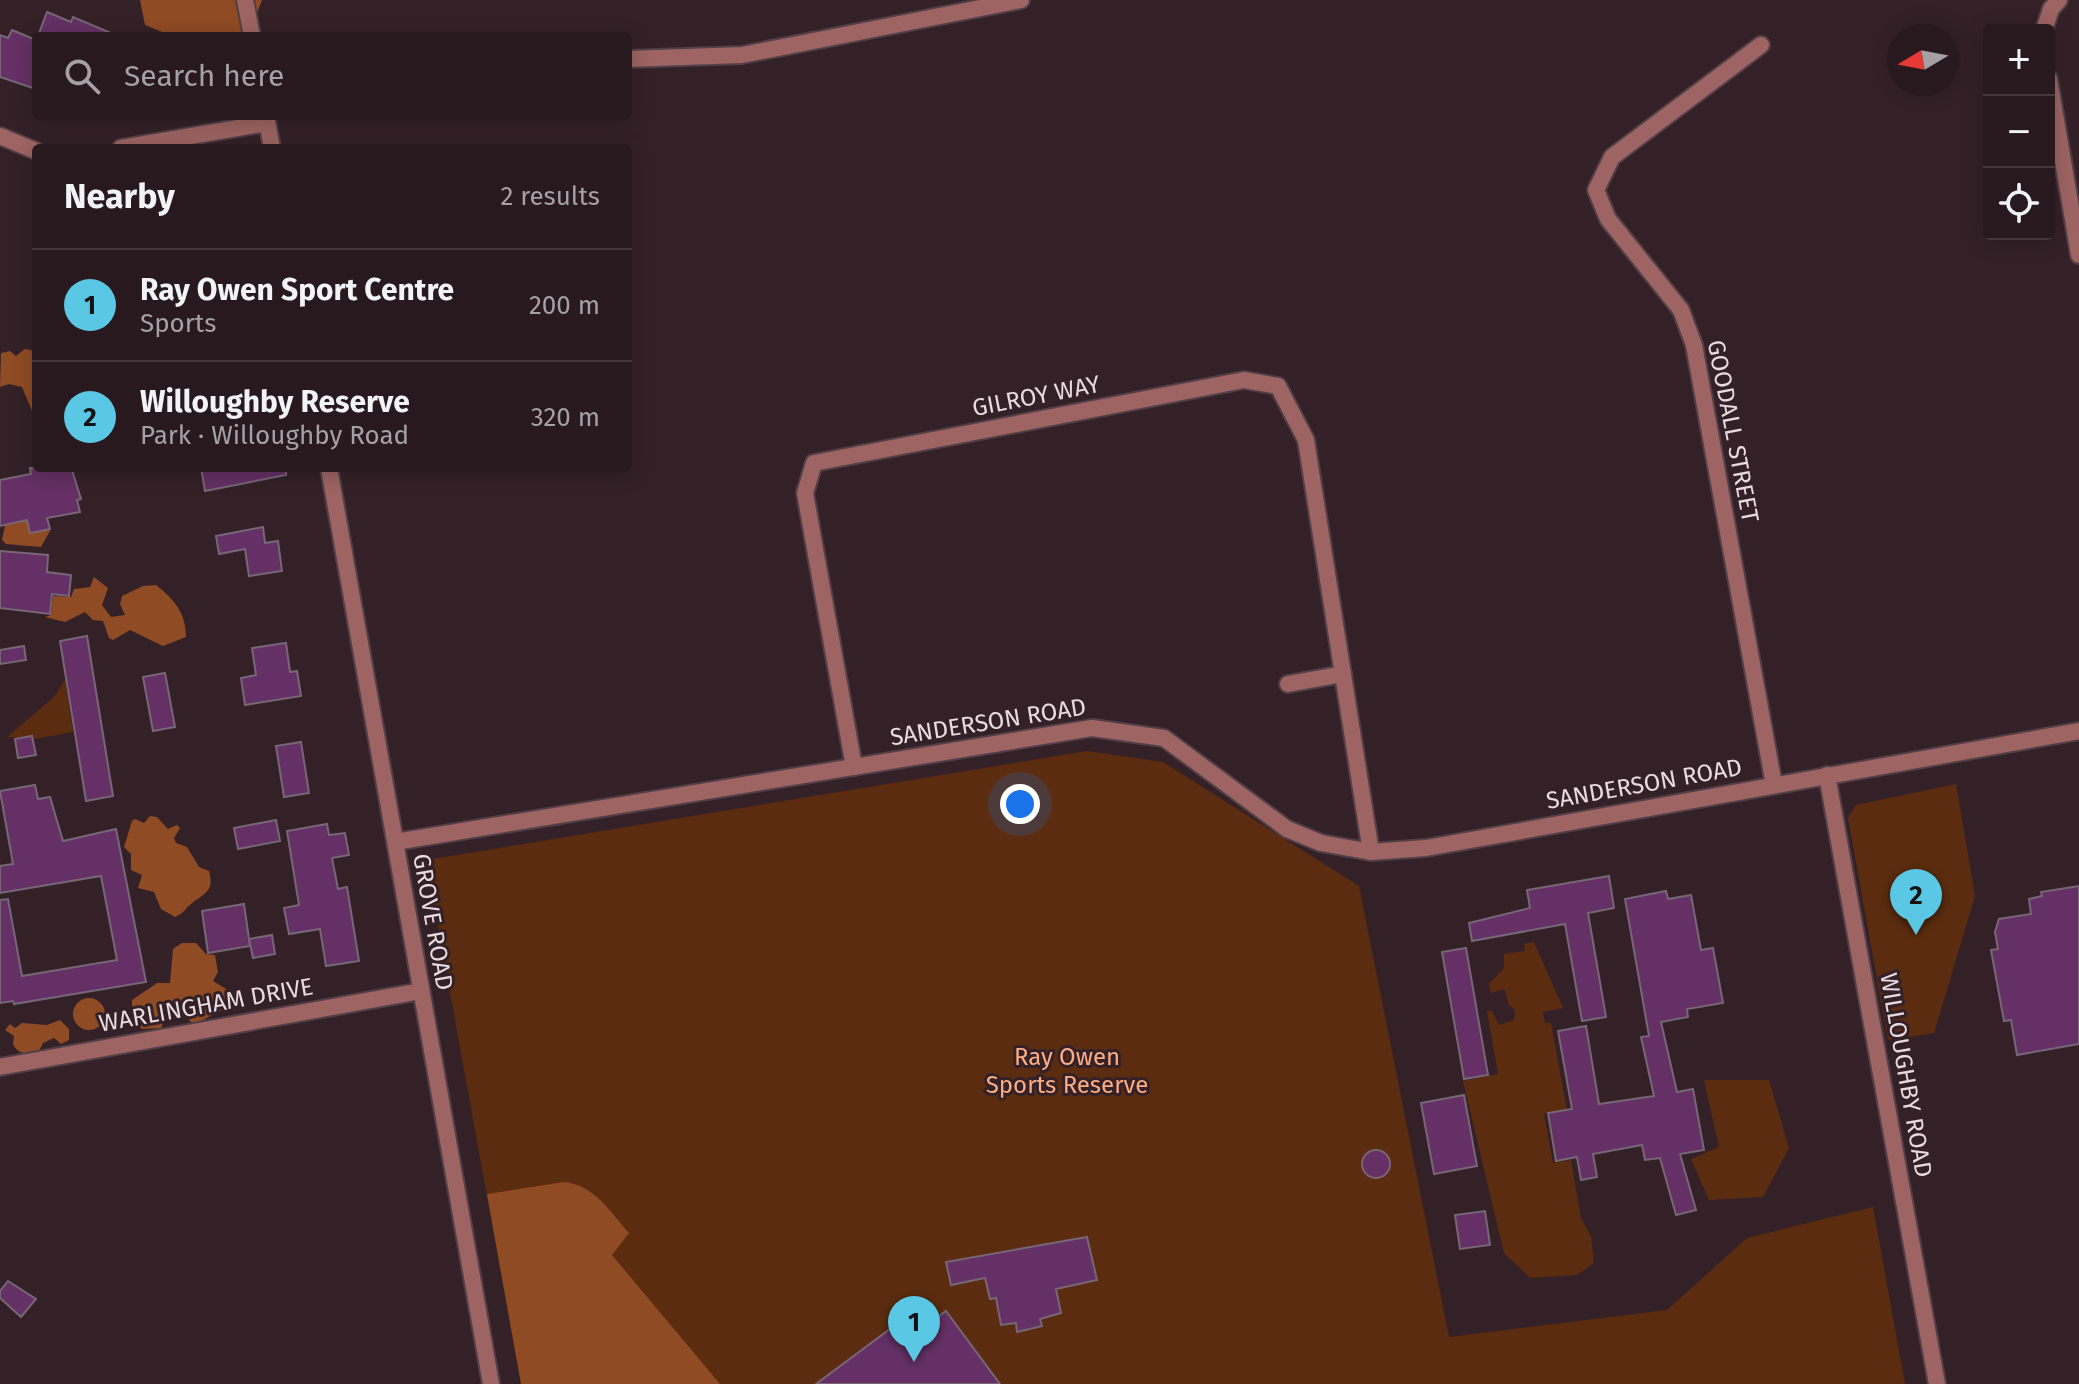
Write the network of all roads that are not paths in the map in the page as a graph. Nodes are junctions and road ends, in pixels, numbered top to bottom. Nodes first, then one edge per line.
1 (245, 0) edge
2 (1021, 0) edge
3 (2059, 0) edge
4 (2046, 24) edge
5 (251, 32) edge
6 (1761, 45) dead end
7 (632, 59) edge
8 (2052, 96) edge
9 (267, 120) edge
10 (0, 136) edge
11 (142, 144) edge
12 (271, 144) edge
13 (32, 149) edge
14 (2079, 255) edge
15 (330, 472) edge
16 (1343, 674) junction
17 (1288, 684) dead end
18 (2079, 731) edge
19 (854, 767) junction
20 (1827, 775) junction
21 (1774, 785) junction
22 (395, 842) junction
23 (1371, 852) junction
24 (421, 991) junction
25 (0, 1067) edge
26 (491, 1384) edge
27 (1937, 1384) edge

1 - 5 street
2 - 7 street
3 - 4 street
6 - 21 street, GOODALL STREET
8 - 14 street
9 - 11 street
9 - 12 street
10 - 13 street
15 - 22 street, GROVE ROAD
16 - 17 street
16 - 19 street, GILROY WAY
16 - 23 street, GILROY WAY
18 - 20 street, SANDERSON ROAD
19 - 22 street, SANDERSON ROAD
19 - 23 street, SANDERSON ROAD
20 - 21 street, SANDERSON ROAD
20 - 27 street, WILLOUGHBY ROAD
21 - 23 street, SANDERSON ROAD
22 - 24 street, GROVE ROAD
24 - 25 street, WARLINGHAM DRIVE
24 - 26 street, GROVE ROAD

